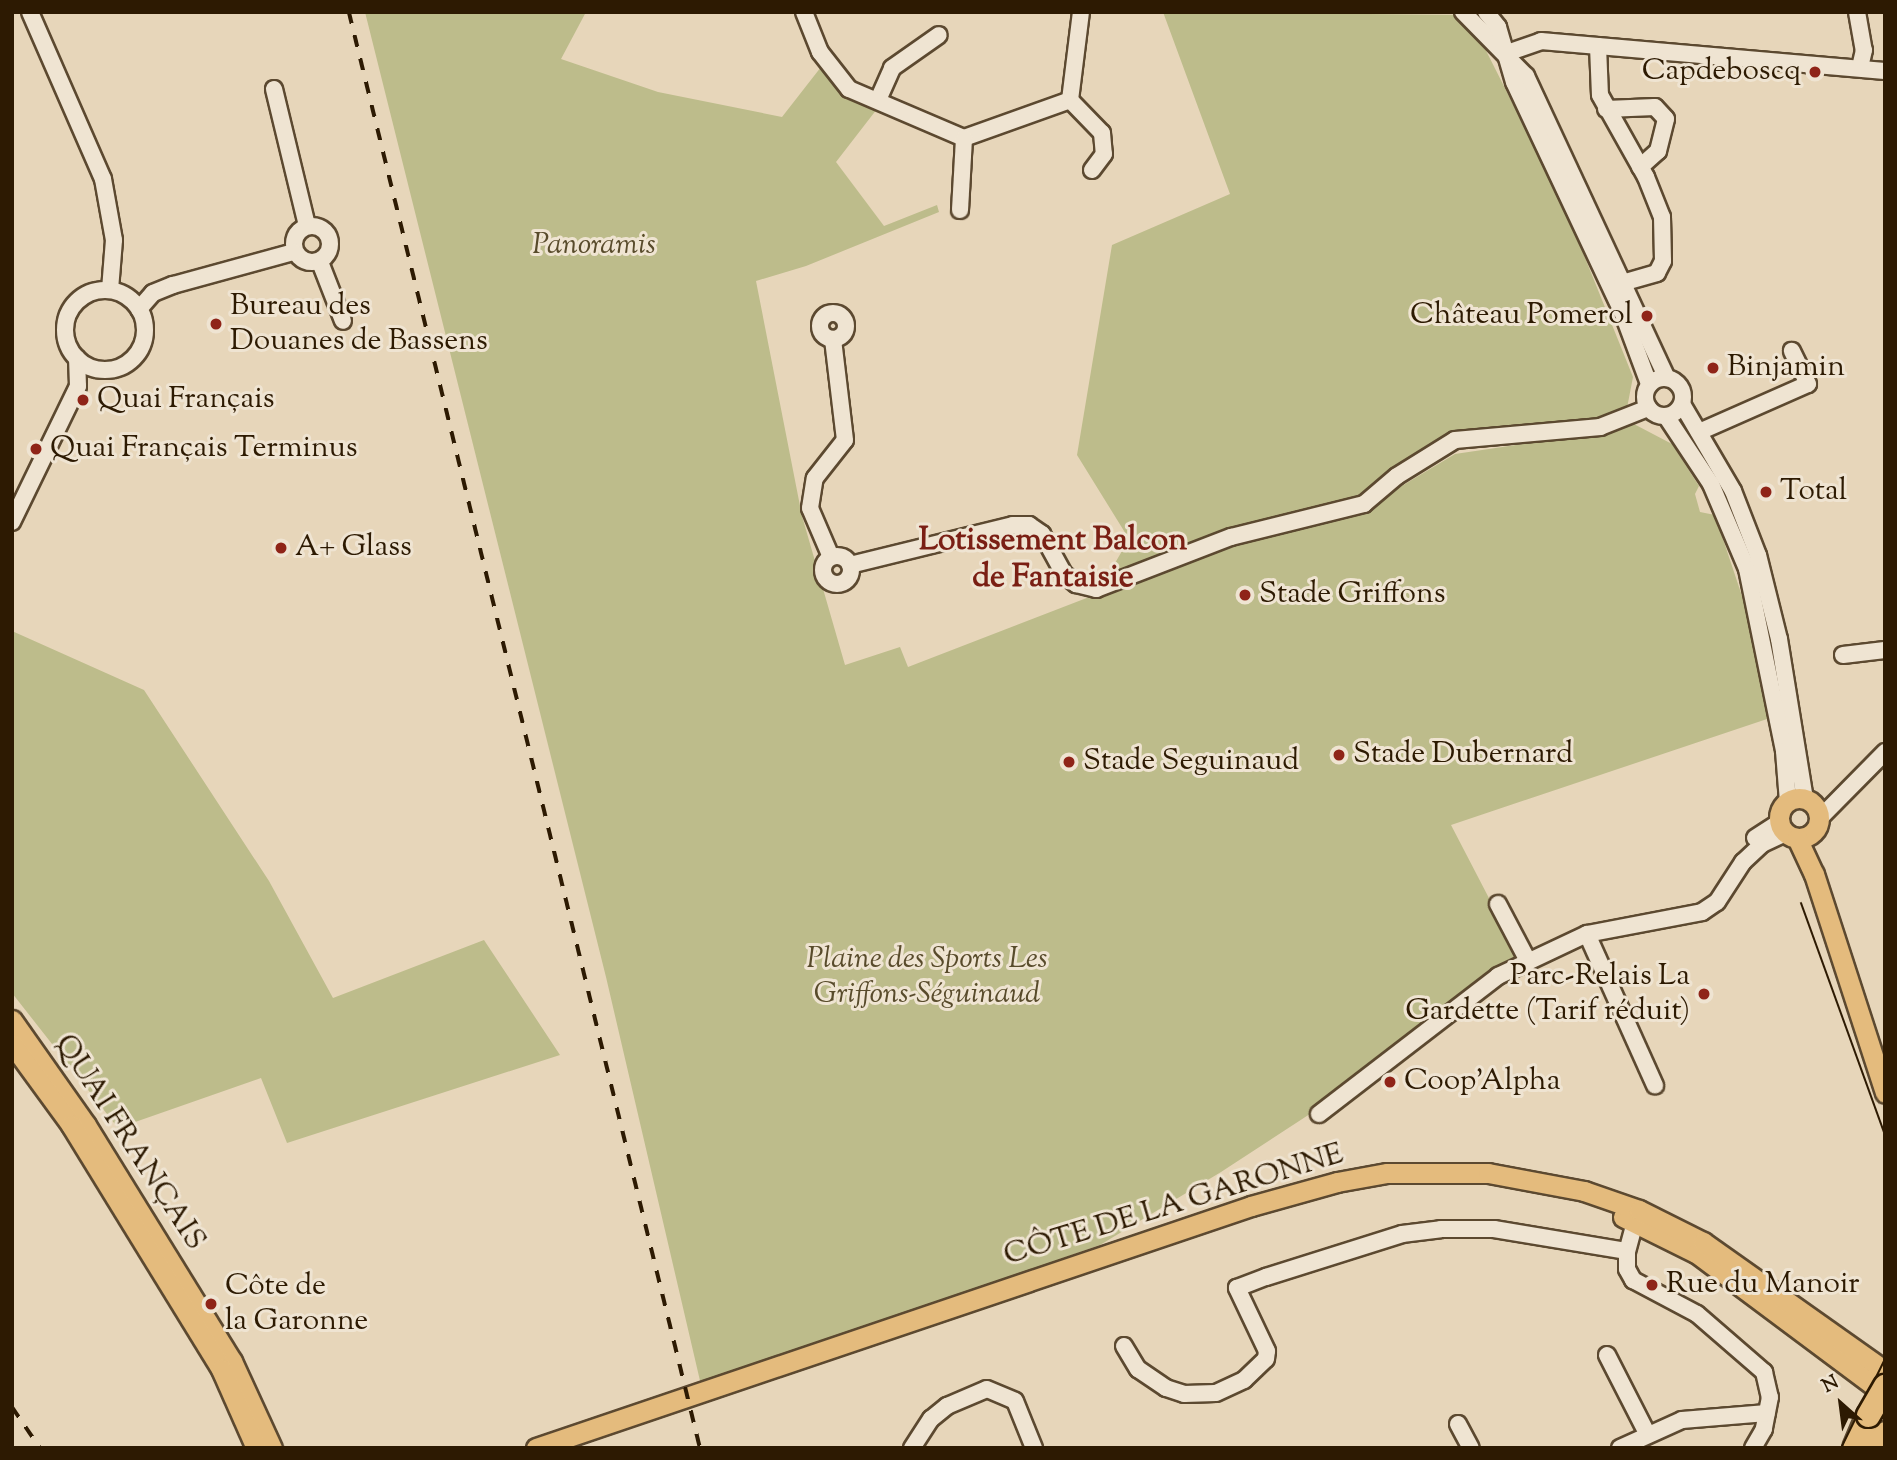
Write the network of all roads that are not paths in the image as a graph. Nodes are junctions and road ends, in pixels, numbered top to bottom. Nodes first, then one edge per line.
1 (30, 12) edge
2 (804, 12) edge
3 (1081, 12) edge
4 (1463, 12) edge
5 (1486, 12) edge
6 (1857, 12) edge
7 (939, 35) dead end
8 (1598, 46) junction
9 (1507, 53) junction
10 (1860, 68) junction
11 (1885, 71) edge
12 (274, 89) dead end
13 (878, 100) junction
14 (1070, 100) junction
15 (1606, 109) junction
16 (964, 138) junction
17 (1640, 167) junction
18 (1092, 170) dead end
19 (960, 210) dead end
20 (307, 225) junction
21 (295, 252) junction
22 (320, 262) junction
23 (1622, 283) junction
24 (110, 290) junction
25 (139, 309) junction
26 (343, 321) dead end
27 (1636, 330) junction
28 (833, 339) dead end
29 (1792, 351) dead end
30 (77, 358) junction
31 (104, 369) junction
32 (1667, 378) junction
33 (1649, 384) junction
34 (78, 386) junction
35 (1682, 404) junction
36 (1648, 408) junction
37 (1666, 416) junction
38 (1699, 432) junction
39 (12, 522) edge
40 (831, 557) junction
41 (850, 565) junction
42 (1885, 650) edge
43 (1843, 655) dead end
44 (1885, 751) edge
45 (1800, 819) junction
46 (1498, 904) dead end
47 (1587, 934) junction
48 (1527, 959) junction
49 (1856, 1000) junction
50 (12, 1020) edge
51 (12, 1044) edge
52 (1885, 1065) edge
53 (1655, 1086) dead end
54 (1885, 1093) edge
55 (1318, 1114) dead end
56 (1635, 1222) junction
57 (1655, 1224) junction
58 (1629, 1247) junction
59 (1124, 1346) dead end
60 (1607, 1355) dead end
61 (1880, 1383) edge
62 (1767, 1413) junction
63 (1876, 1413) edge
64 (1458, 1424) dead end
65 (1647, 1433) junction
66 (1885, 1433) edge
67 (256, 1448) edge
68 (272, 1448) edge
69 (536, 1448) edge
70 (578, 1448) edge
71 (912, 1448) edge
72 (1034, 1448) edge
73 (1471, 1448) edge
74 (1620, 1448) edge
75 (1753, 1448) edge
76 (1854, 1448) edge
77 (1875, 1448) edge

1 - 24 street
2 - 13 street
3 - 14 street
4 - 9 street
5 - 9 street
6 - 10 street
7 - 13 street
8 - 9 street
8 - 10 street
8 - 15 street
9 - 23 street
9 - 27 street
10 - 11 street
12 - 20 street
13 - 16 street
14 - 16 street
14 - 18 street
15 - 17 street
15 - 17 street
16 - 19 street
17 - 23 street
20 - 21 street
20 - 22 street
21 - 22 street
21 - 25 street
22 - 26 street
23 - 27 street
24 - 25 street
24 - 30 street
25 - 31 street
27 - 32 street
27 - 33 street
28 - 40 street
29 - 38 street
30 - 31 street
30 - 34 street
31 - 34 street
32 - 33 street
32 - 35 street
33 - 36 street
34 - 39 street
35 - 37 street
35 - 38 street
36 - 37 street
36 - 41 street
37 - 45 street
38 - 45 street
40 - 41 street
40 - 41 street
42 - 43 street
44 - 45 street
45 - 47 street
45 - 49 main road
46 - 48 street
47 - 48 street
47 - 53 street
48 - 55 street
49 - 52 main road
49 - 54 main road
50 - 68 main road, QUAI FRANÇAIS
51 - 67 main road, QUAI FRANÇAIS
56 - 57 main road, CÔTE DE LA GARONNE
56 - 58 street
56 - 70 main road, CÔTE DE LA GARONNE
57 - 58 street
57 - 61 main road, CÔTE DE LA GARONNE
57 - 69 main road, CÔTE DE LA GARONNE
58 - 59 street
58 - 62 street
60 - 65 street
61 - 63 highway, bridge
62 - 65 street
62 - 75 street
63 - 76 highway
64 - 73 street
65 - 74 street
66 - 77 highway
71 - 72 street

